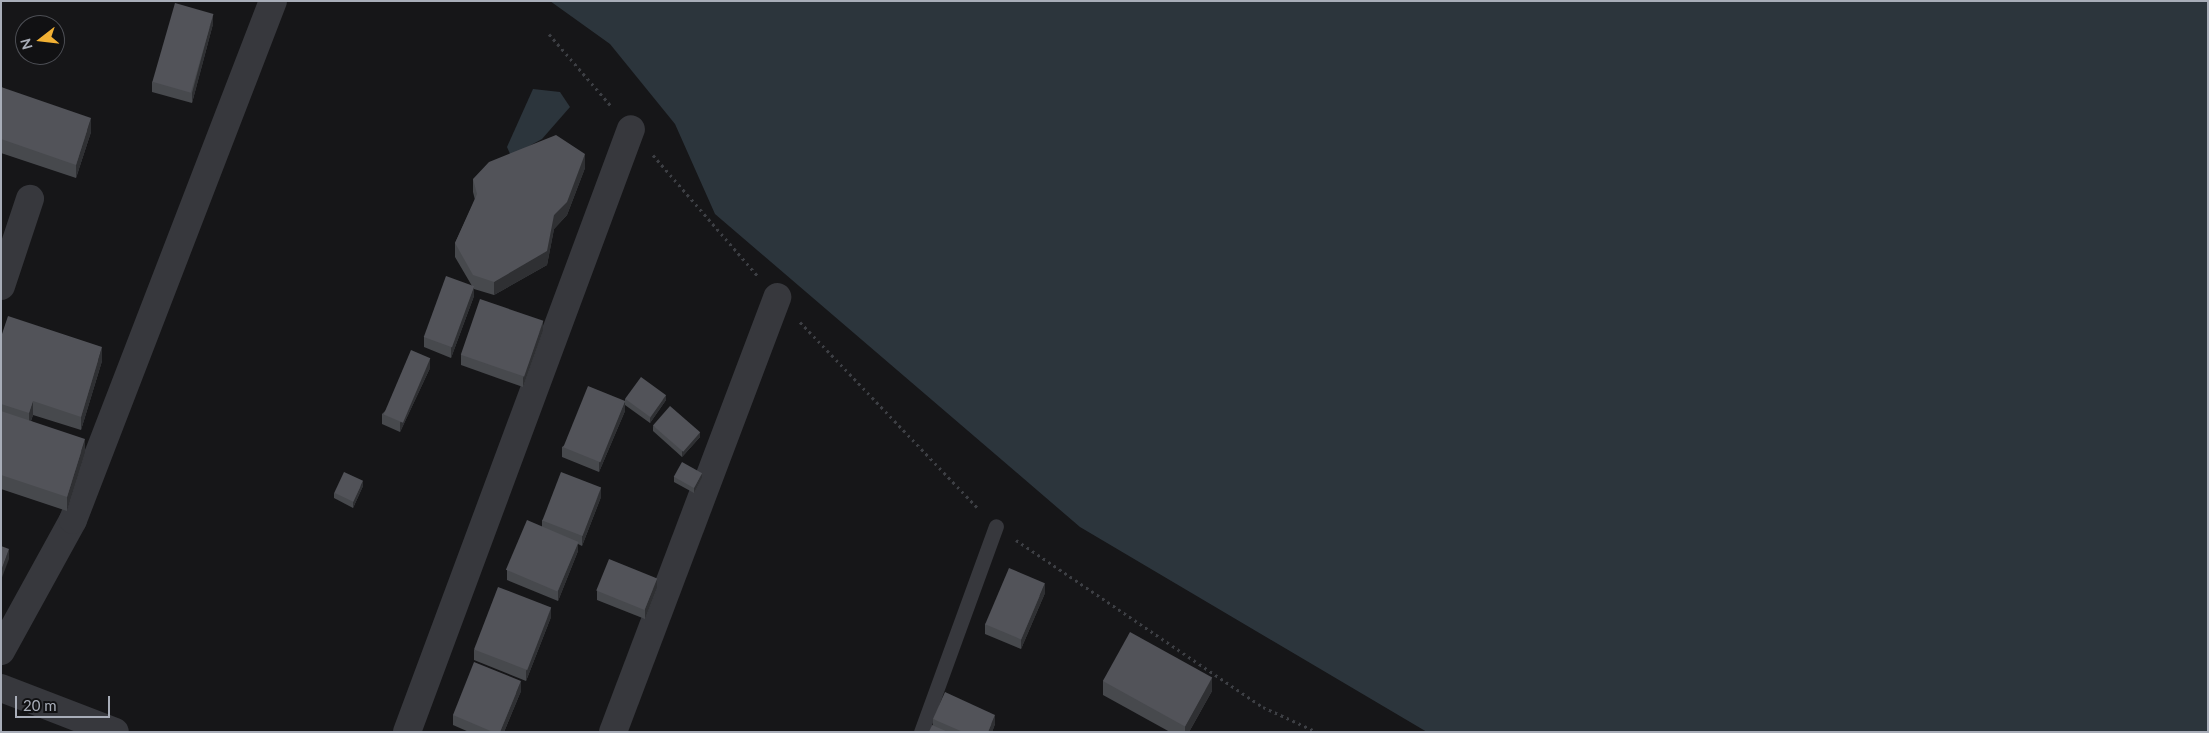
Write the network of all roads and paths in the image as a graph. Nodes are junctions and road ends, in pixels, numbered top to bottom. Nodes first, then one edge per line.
1 (273, 1) edge
2 (549, 34) dead end
3 (631, 129) junction
4 (30, 199) dead end
5 (1, 286) edge
6 (777, 298) junction
7 (996, 526) junction
8 (1, 651) edge
9 (1, 688) edge
10 (115, 732) edge
11 (407, 732) edge
12 (613, 732) edge
13 (921, 732) edge
14 (1317, 732) edge

1 - 8 street
2 - 3 path
3 - 6 path
3 - 11 street
4 - 5 street
6 - 7 path
6 - 12 street
7 - 13 lane
7 - 14 path
9 - 10 street

